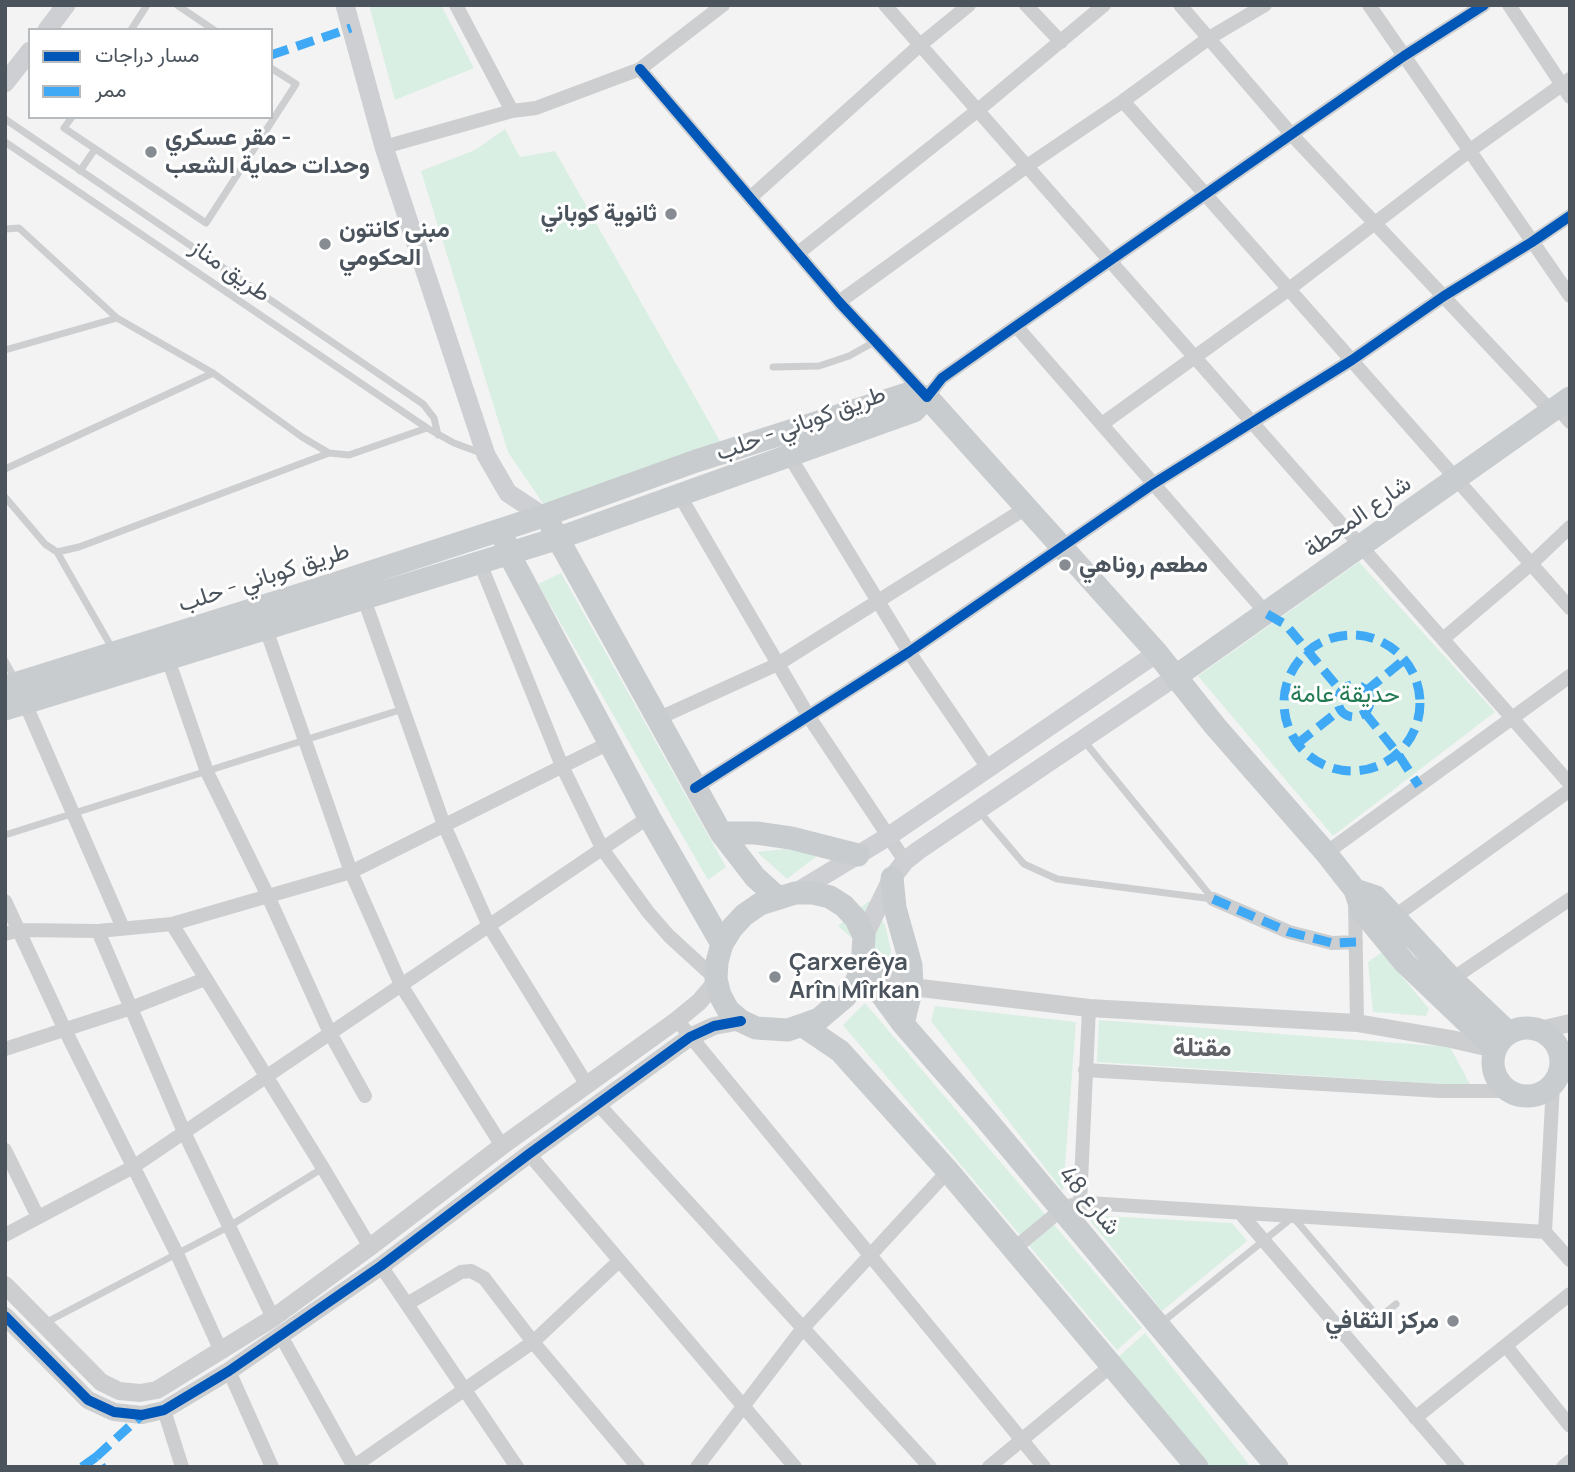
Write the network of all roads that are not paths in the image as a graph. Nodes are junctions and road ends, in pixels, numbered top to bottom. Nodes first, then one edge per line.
1 (66, 5) edge
2 (147, 5) edge
3 (177, 5) edge
4 (345, 5) edge
5 (456, 5) edge
6 (723, 5) edge
7 (886, 5) edge
8 (969, 5) edge
9 (1026, 5) edge
10 (1104, 5) edge
11 (1180, 5) edge
12 (1265, 5) edge
13 (1369, 5) edge
14 (1484, 5) edge
15 (1509, 5) edge
16 (49, 28) edge
17 (132, 28) edge
18 (211, 28) edge
19 (1209, 38) junction
20 (1061, 42) junction
21 (920, 45) junction
22 (28, 54) edge
23 (1404, 56) junction
24 (273, 69) edge
25 (640, 69) junction
26 (5, 83) edge
27 (1567, 87) edge
28 (1124, 102) junction
29 (978, 110) junction
30 (512, 111) junction
31 (5, 119) edge
32 (71, 119) edge
33 (1293, 135) junction
34 (5, 142) edge
35 (384, 147) junction
36 (95, 149) junction
37 (1469, 151) junction
38 (1027, 166) junction
39 (80, 171) junction
40 (116, 194) junction
41 (1205, 194) junction
42 (750, 198) junction
43 (105, 209) junction
44 (1570, 216) edge
45 (1376, 224) junction
46 (5, 229) edge
47 (1532, 242) junction
48 (797, 254) junction
49 (1110, 261) junction
50 (1289, 289) junction
51 (1444, 296) junction
52 (1570, 296) edge
53 (839, 302) junction
54 (117, 317) junction
55 (1016, 326) junction
56 (324, 335) junction
57 (877, 341) junction
58 (5, 350) edge
59 (313, 350) junction
60 (1195, 357) junction
61 (1352, 360) junction
62 (773, 367) dead end
63 (214, 373) junction
64 (927, 397) junction
65 (1562, 409) edge
66 (1252, 422) junction
67 (1102, 424) junction
68 (427, 428) junction
69 (438, 435) junction
70 (329, 453) junction
71 (486, 455) junction
72 (790, 457) junction
73 (5, 469) edge
74 (1456, 479) junction
75 (1153, 484) junction
76 (508, 493) junction
77 (680, 496) junction
78 (5, 497) edge
79 (1026, 508) junction
80 (543, 516) junction
81 (1570, 527) edge
82 (502, 529) junction
83 (559, 538) junction
84 (1361, 547) junction
85 (1062, 548) junction
86 (57, 552) junction
87 (509, 554) junction
88 (480, 563) junction
89 (1531, 564) junction
90 (364, 599) junction
91 (879, 603) junction
92 (1570, 608) edge
93 (1267, 614) junction
94 (266, 629) junction
95 (1443, 639) junction
96 (115, 652) junction
97 (909, 652) junction
98 (1157, 653) junction
99 (168, 659) junction
100 (5, 661) edge
101 (778, 664) junction
102 (1570, 676) edge
103 (1175, 677) junction
104 (13, 695) edge
105 (403, 709) junction
106 (809, 717) junction
107 (1512, 718) junction
108 (657, 719) junction
109 (305, 740) junction
110 (1083, 740) junction
111 (609, 743) junction
112 (562, 766) junction
113 (988, 768) junction
114 (207, 772) junction
115 (1570, 784) edge
116 (695, 788) junction
117 (1570, 790) edge
118 (977, 810) junction
119 (72, 815) junction
120 (649, 817) junction
121 (444, 825) junction
122 (721, 833) junction
123 (5, 835) edge
124 (889, 836) junction
125 (603, 850) junction
126 (1326, 853) junction
127 (858, 855) junction
128 (899, 870) junction
129 (351, 872) junction
130 (1355, 890) junction
131 (786, 895) junction
132 (268, 896) junction
133 (1213, 899) junction
134 (1570, 900) edge
135 (5, 901) edge
136 (1395, 916) junction
137 (172, 924) junction
138 (489, 926) junction
139 (123, 928) junction
140 (98, 931) junction
141 (12, 932) edge
142 (864, 936) junction
143 (1356, 942) junction
144 (722, 944) junction
145 (862, 968) junction
146 (205, 979) junction
147 (1452, 979) junction
148 (716, 980) junction
149 (401, 985) junction
150 (912, 987) junction
151 (131, 1008) junction
152 (1089, 1008) junction
153 (677, 1020) junction
154 (741, 1021) junction
155 (1357, 1023) junction
156 (1570, 1023) edge
157 (903, 1024) junction
158 (803, 1026) junction
159 (65, 1030) junction
160 (1540, 1030) junction
161 (330, 1033) junction
162 (690, 1037) junction
163 (1502, 1041) junction
164 (5, 1049) edge
165 (1085, 1070) junction
166 (1562, 1071) edge
167 (265, 1076) junction
168 (587, 1085) junction
169 (1509, 1091) junction
170 (365, 1096) dead end
171 (598, 1104) junction
172 (184, 1132) junction
173 (502, 1146) junction
174 (5, 1150) edge
175 (529, 1154) junction
176 (133, 1167) junction
177 (323, 1168) junction
178 (948, 1171) junction
179 (1071, 1206) junction
180 (1241, 1214) junction
181 (38, 1217) junction
182 (1293, 1217) junction
183 (229, 1227) junction
184 (1545, 1232) junction
185 (5, 1236) edge
186 (1265, 1241) junction
187 (370, 1247) junction
188 (1014, 1249) junction
189 (177, 1254) junction
190 (869, 1255) junction
191 (618, 1261) junction
192 (1570, 1261) edge
193 (381, 1266) junction
194 (5, 1285) edge
195 (1570, 1294) edge
196 (407, 1304) junction
197 (1396, 1304) dead end
198 (5, 1316) edge
199 (273, 1318) junction
200 (43, 1324) junction
201 (1160, 1325) junction
202 (803, 1328) junction
203 (281, 1336) junction
204 (533, 1342) junction
205 (1506, 1346) junction
206 (220, 1351) junction
207 (1112, 1365) junction
208 (229, 1371) junction
209 (464, 1390) junction
210 (141, 1393) junction
211 (744, 1405) junction
212 (164, 1410) junction
213 (142, 1415) junction
214 (1415, 1418) junction
215 (1570, 1426) edge
216 (1020, 1439) junction
217 (1570, 1461) edge
218 (182, 1467) edge
219 (272, 1467) edge
220 (353, 1467) edge
221 (517, 1467) edge
222 (638, 1467) edge
223 (697, 1467) edge
224 (795, 1467) edge
225 (930, 1467) edge
226 (989, 1467) edge
227 (1044, 1467) edge
228 (1196, 1467) edge
229 (1278, 1467) edge
230 (1458, 1467) edge
231 (1563, 1467) edge

1 - 16 main road
2 - 17 lane
3 - 18 lane
4 - 35 main road
5 - 30 street
6 - 25 street
7 - 21 street
8 - 21 street
9 - 20 street
10 - 20 street
11 - 19 street
12 - 19 street
13 - 23 street
14 - 23 street
15 - 27 street
19 - 28 street
19 - 33 street
20 - 29 street
21 - 29 street
21 - 42 street
22 - 26 main road
23 - 33 street
23 - 37 street
24 - 36 lane
25 - 30 street
25 - 42 street
27 - 37 street
28 - 38 street
28 - 41 street
29 - 38 street
29 - 48 street
30 - 35 street
31 - 39 lane, طريق مناز
32 - 36 lane
33 - 41 street
33 - 45 street
34 - 43 lane, طريق مناز
35 - 71 main road
36 - 39 lane
37 - 45 street
37 - 47 street
38 - 49 street
38 - 53 street
39 - 40 lane, طريق مناز
40 - 43 lane
40 - 56 lane, طريق مناز
41 - 49 street
41 - 50 street
42 - 48 street
43 - 59 lane, طريق مناز
44 - 47 street
45 - 50 street
45 - 51 street
46 - 54 lane
47 - 51 street
47 - 52 street
48 - 53 street
49 - 55 street
49 - 60 street
50 - 60 street
50 - 61 street
51 - 61 street
51 - 65 street
53 - 57 street
54 - 58 lane
54 - 63 lane
55 - 64 street
55 - 67 street
56 - 59 lane
56 - 69 lane, طريق مناز
57 - 62 lane
57 - 64 street
59 - 68 lane, طريق مناز
60 - 66 street
60 - 67 street
61 - 66 street
61 - 74 street
63 - 70 lane
63 - 73 lane
64 - 72 main road, طريق كوباني - حلب
64 - 79 main road
64 - 80 main road, طريق كوباني - حلب
65 - 74 main road, شارع المحطة
66 - 75 street
66 - 84 street
67 - 75 street
68 - 69 lane, طريق مناز
68 - 70 lane
69 - 71 lane, طريق مناز
70 - 86 lane
71 - 76 main road
72 - 77 main road, طريق كوباني - حلب
72 - 91 street
74 - 84 main road, شارع المحطة
74 - 89 street
75 - 85 street
75 - 93 street
76 - 80 main road
76 - 82 main road
77 - 83 main road, طريق كوباني - حلب
77 - 101 street
78 - 86 lane
79 - 85 main road
79 - 91 street
80 - 82 main road, طريق كوباني - حلب
80 - 83 main road
81 - 89 street
82 - 87 main road
82 - 96 main road, طريق كوباني - حلب
83 - 87 main road, طريق كوباني - حلب
83 - 108 main road
84 - 93 main road, شارع المحطة
84 - 95 street
85 - 97 street
85 - 98 main road
86 - 96 lane
87 - 88 main road, طريق كوباني - حلب
87 - 111 main road
88 - 90 main road, طريق كوباني - حلب
88 - 112 street
89 - 92 street
89 - 95 street
90 - 94 main road, طريق كوباني - حلب
90 - 105 street
91 - 97 street
91 - 101 street
93 - 103 main road, شارع المحطة
94 - 99 main road, طريق كوباني - حلب
94 - 109 street
95 - 107 street
96 - 104 main road, طريق كوباني - حلب
97 - 106 street
97 - 113 street
98 - 103 main road
98 - 113 main road
99 - 104 main road, طريق كوباني - حلب
99 - 114 street
100 - 104 lane
101 - 106 street
101 - 108 street
102 - 107 street
103 - 110 main road
103 - 126 main road
104 - 119 street
105 - 109 lane
105 - 121 street
106 - 116 street
106 - 124 street
107 - 115 street
107 - 126 street
108 - 116 main road
109 - 114 lane
109 - 129 street
110 - 118 main road
110 - 133 lane
111 - 112 street
111 - 120 main road
112 - 121 street
112 - 125 street
113 - 124 main road
114 - 119 lane
114 - 132 street
116 - 122 main road
117 - 136 street
118 - 128 main road
118 - 133 lane
119 - 123 lane
119 - 139 street
120 - 125 street
120 - 144 main road
121 - 129 street
121 - 138 street
122 - 127 main road
122 - 131 main road
124 - 127 main road
124 - 128 street
125 - 138 street
125 - 148 street
126 - 130 main road
127 - 131 main road
128 - 142 main road
128 - 150 main road
129 - 132 street
129 - 149 street
130 - 136 main road
130 - 143 street
130 - 163 main road
131 - 142 main road
131 - 144 main road
132 - 137 street
132 - 161 street
133 - 143 street
134 - 147 street
135 - 141 street
136 - 147 main road
137 - 139 street
137 - 146 street
138 - 149 street
138 - 168 street
139 - 140 street
140 - 141 street
140 - 151 street
141 - 159 street
142 - 145 main road
143 - 155 street
144 - 148 main road
145 - 150 street
145 - 157 main road, 48 شارع
145 - 158 main road
146 - 151 street
146 - 167 street
147 - 163 main road
148 - 153 street
148 - 154 main road
149 - 161 street
149 - 173 street
150 - 152 street
150 - 157 main road
151 - 159 street
151 - 172 street
152 - 155 street
152 - 165 street
153 - 162 street
153 - 168 street
154 - 158 main road
154 - 162 street
155 - 163 street
156 - 160 street
157 - 179 main road, 48 شارع
158 - 178 main road
159 - 164 street
159 - 176 street
160 - 163 main road
160 - 166 main road
161 - 167 street
161 - 170 street
162 - 171 street
162 - 190 street
163 - 169 main road
165 - 169 street
165 - 179 street
166 - 169 main road
166 - 184 street
167 - 172 street
167 - 177 street
168 - 173 street
171 - 175 street
171 - 202 street
172 - 176 street
172 - 183 street
173 - 187 street
174 - 181 street
175 - 191 street
175 - 193 street
176 - 181 street
176 - 189 street
177 - 183 lane
177 - 187 street
178 - 188 main road
178 - 190 street
179 - 180 street
179 - 188 street
179 - 201 main road, 48 شارع
180 - 182 street
180 - 186 street
181 - 185 street
182 - 184 street
182 - 186 lane
182 - 197 lane
183 - 189 lane
183 - 199 street
184 - 192 street
186 - 201 lane
186 - 214 street
187 - 199 street
188 - 207 main road
189 - 200 lane
189 - 206 street
190 - 202 street
190 - 216 street
191 - 204 street
191 - 211 street
193 - 196 street
193 - 203 street
194 - 200 street
195 - 205 street
196 - 204 street
196 - 209 street
198 - 213 street
199 - 206 street
200 - 210 street
201 - 229 main road, 48 شارع
202 - 211 street
202 - 225 street
203 - 208 street
203 - 220 street
204 - 209 street
204 - 222 street
205 - 214 street
205 - 215 street
206 - 210 street
207 - 216 street
207 - 228 main road
208 - 212 street
208 - 219 street
209 - 220 street
209 - 221 street
210 - 213 street
211 - 223 street
211 - 224 street
212 - 213 street
212 - 218 street
214 - 230 street
216 - 226 street
216 - 227 street
217 - 231 street

